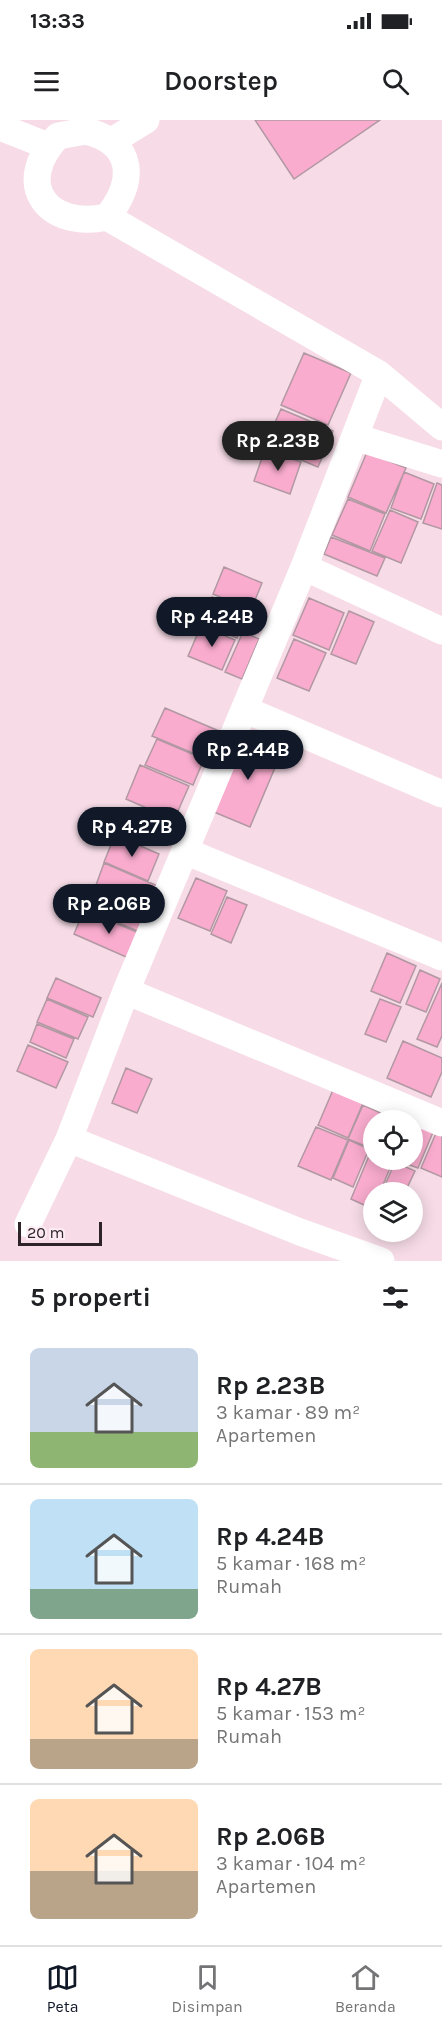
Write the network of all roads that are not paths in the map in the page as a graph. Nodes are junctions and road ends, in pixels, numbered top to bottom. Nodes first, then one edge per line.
1 (146, 120) edge
2 (0, 127) edge
3 (112, 141) junction
4 (48, 146) junction
5 (107, 217) junction
6 (379, 374) junction
7 (442, 427) edge
8 (355, 436) junction
9 (442, 464) edge
10 (304, 567) junction
11 (442, 631) edge
12 (246, 710) junction
13 (442, 794) edge
14 (185, 852) junction
15 (442, 957) edge
16 (126, 990) junction
17 (442, 1123) edge
18 (69, 1139) junction
19 (28, 1224) dead end
20 (381, 1261) edge

1 - 3 street
2 - 4 street
3 - 4 street
3 - 5 street
4 - 5 street
5 - 6 street
6 - 7 street
6 - 8 street
8 - 9 street
8 - 10 street
10 - 11 street
10 - 12 street
12 - 13 street
12 - 14 street
14 - 15 street
14 - 16 street
16 - 17 street
16 - 18 street
18 - 19 street
18 - 20 street

